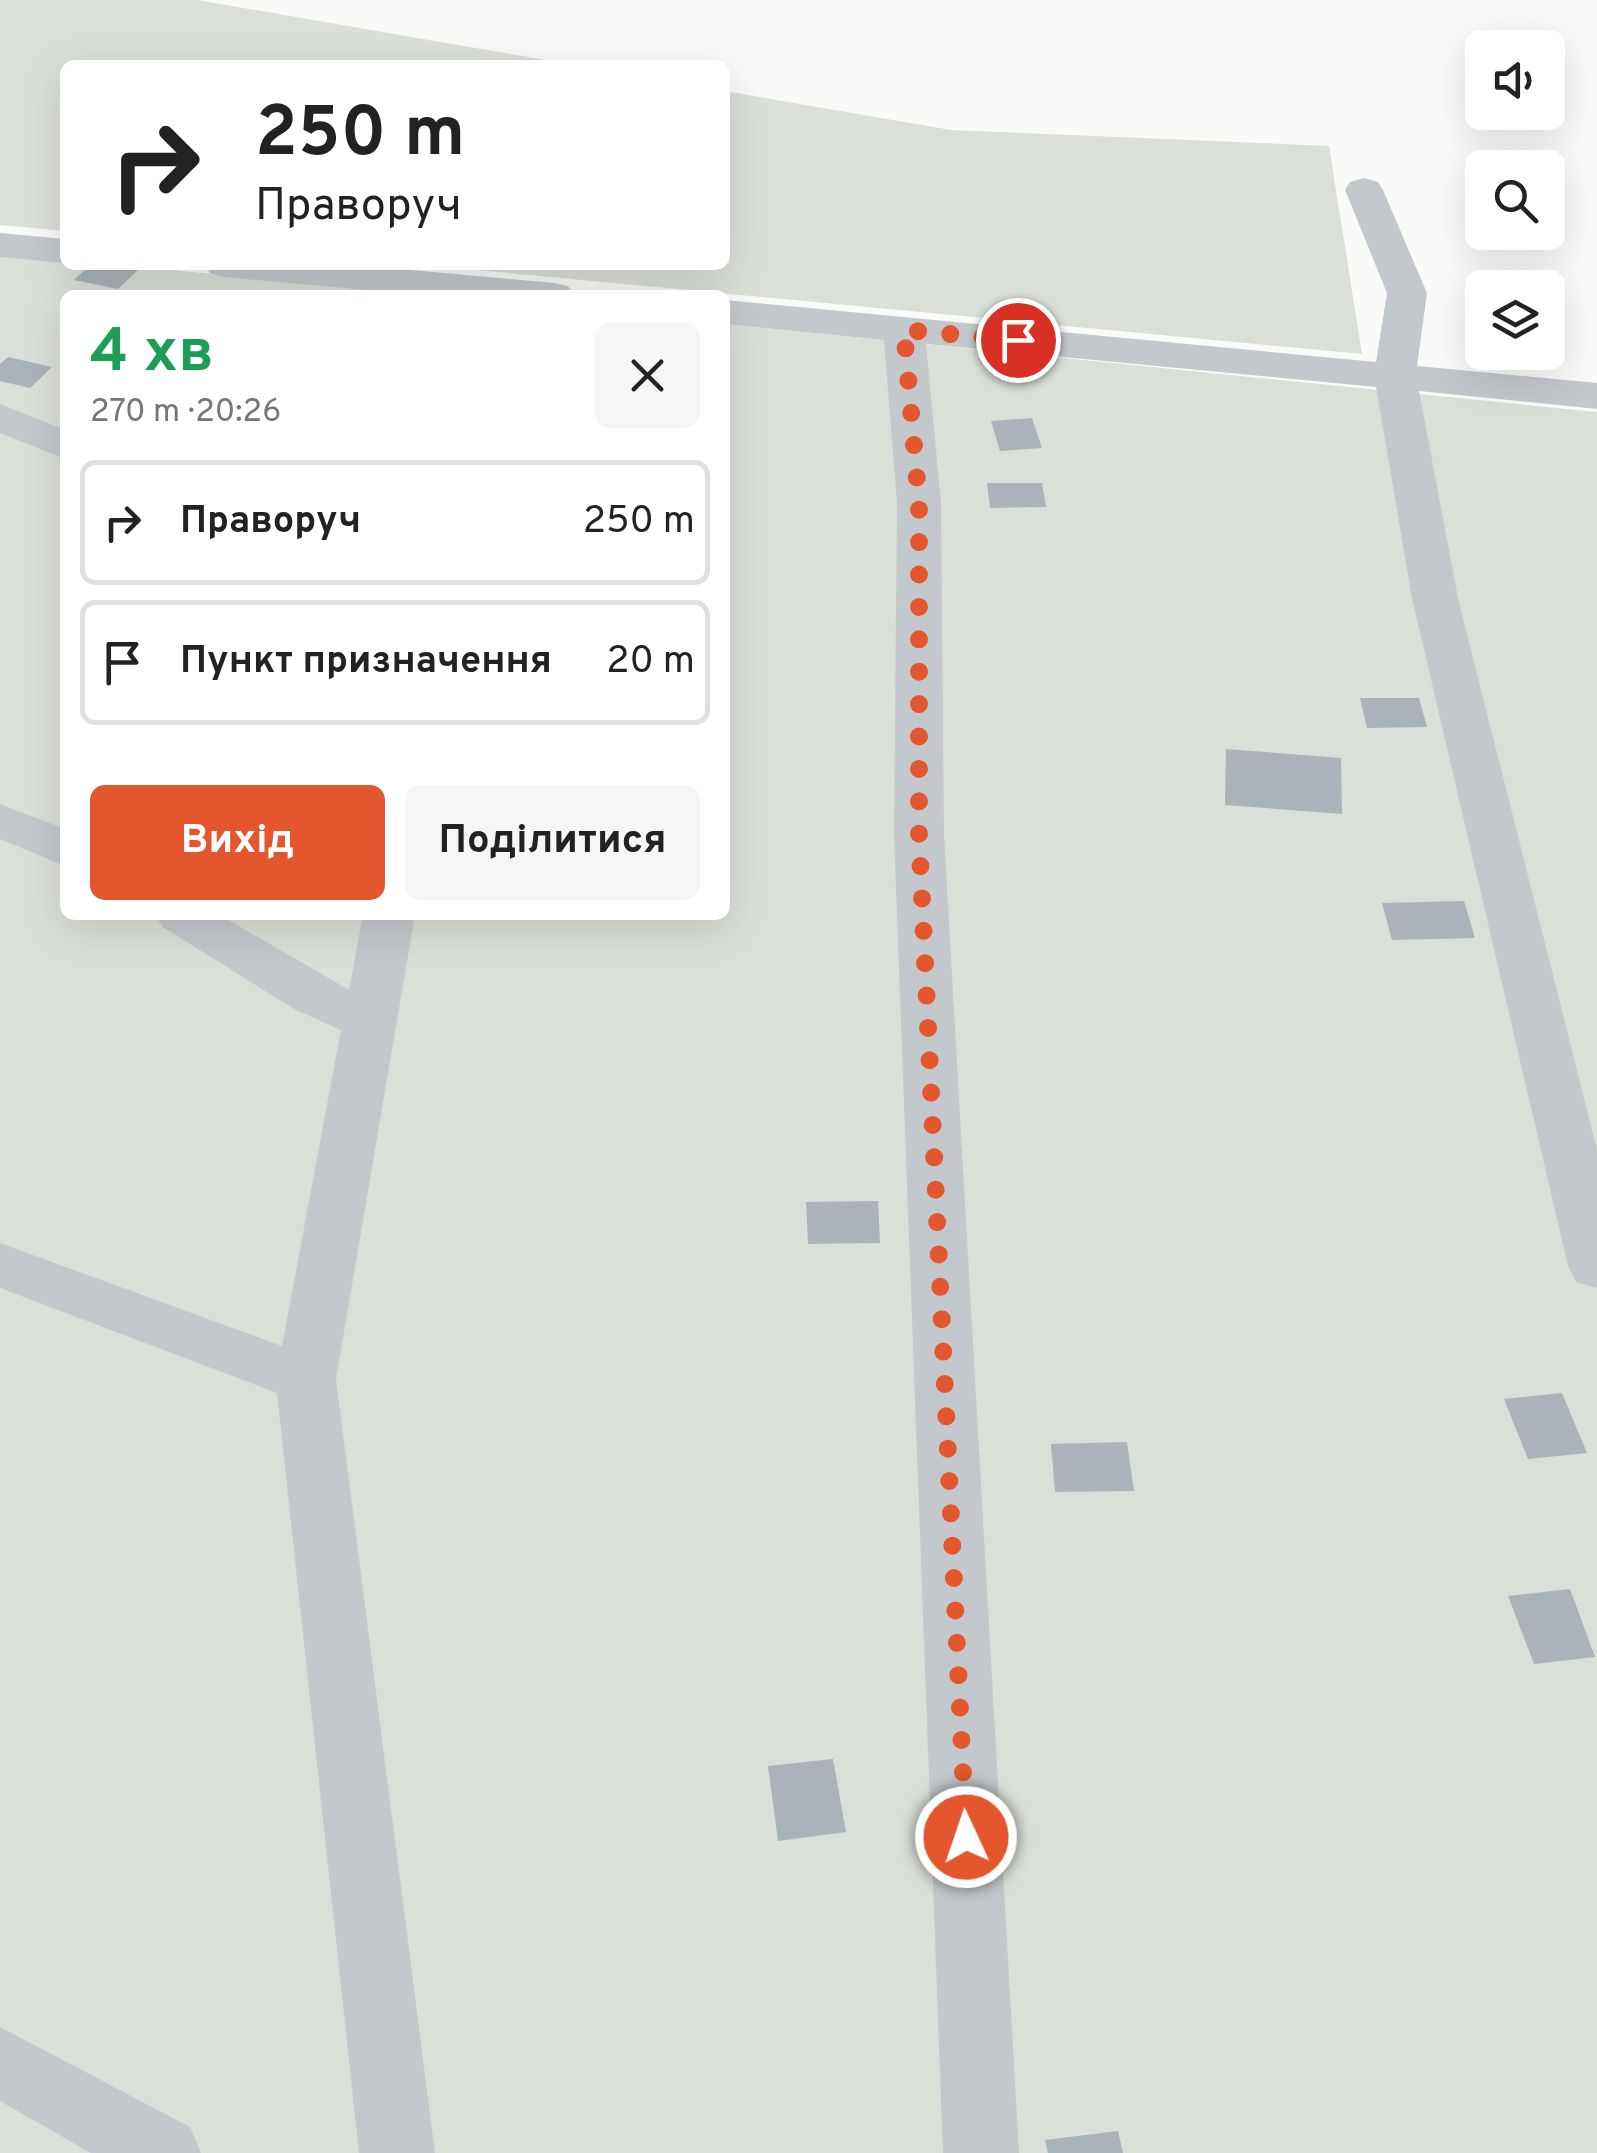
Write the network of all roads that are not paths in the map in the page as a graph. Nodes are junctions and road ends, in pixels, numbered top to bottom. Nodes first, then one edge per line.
1 (1364, 190) dead end
2 (0, 245) edge
3 (60, 251) edge
4 (275, 270) edge
5 (481, 290) edge
6 (730, 313) edge
7 (904, 330) junction
8 (1395, 375) junction
9 (1597, 396) edge
10 (0, 418) edge
11 (60, 444) edge
12 (0, 820) edge
13 (60, 847) edge
14 (189, 920) edge
15 (389, 920) edge
16 (370, 1021) junction
17 (0, 1266) edge
18 (1597, 1266) edge
19 (306, 1379) junction
20 (0, 2062) edge
21 (162, 2153) edge
22 (397, 2153) edge
23 (982, 2153) edge

1 - 8 street
2 - 3 street
4 - 5 street
6 - 7 street
7 - 8 street
7 - 23 street
8 - 9 street
8 - 18 street
10 - 11 street
12 - 13 street
14 - 16 street
15 - 16 street
16 - 19 street
17 - 19 street
19 - 22 street
20 - 21 street

